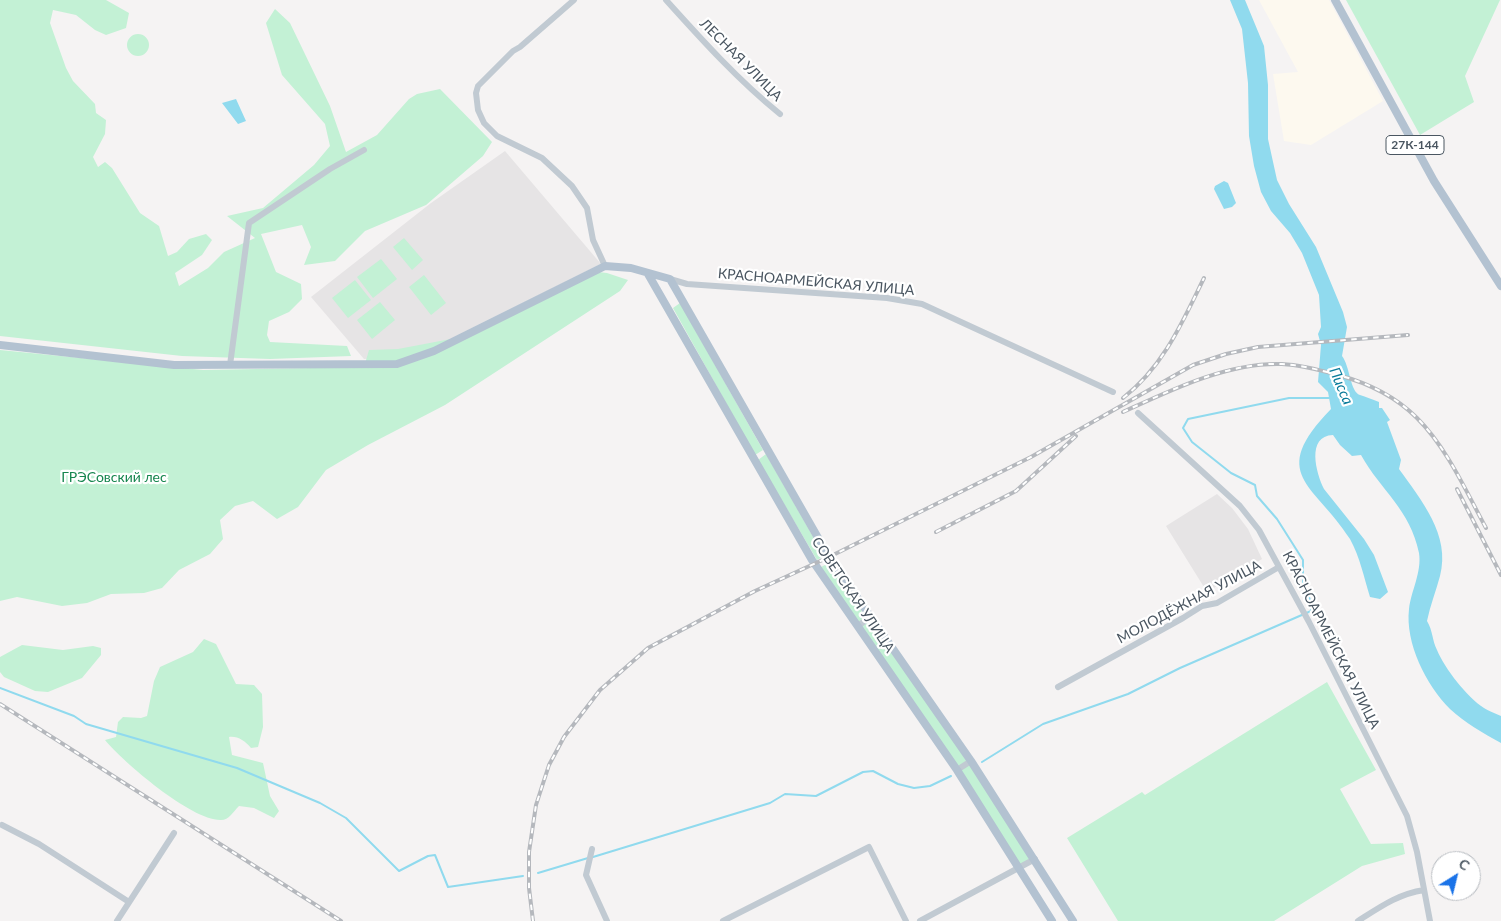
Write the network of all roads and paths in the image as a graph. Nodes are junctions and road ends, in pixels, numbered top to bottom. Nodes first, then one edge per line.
1 (574, 0) edge
2 (666, 0) edge
3 (1335, 0) edge
4 (780, 114) dead end
5 (364, 150) dead end
6 (605, 266) junction
7 (648, 274) junction
8 (670, 280) junction
9 (1501, 286) edge
10 (0, 345) edge
11 (230, 365) junction
12 (1113, 392) dead end
13 (1138, 413) dead end
14 (1279, 567) junction
15 (870, 617) junction
16 (858, 626) junction
17 (1058, 686) dead end
18 (971, 761) junction
19 (957, 770) junction
20 (2, 825) dead end
21 (174, 833) dead end
22 (592, 850) dead end
23 (1035, 859) junction
24 (1019, 868) junction
25 (1424, 890) junction
26 (129, 902) junction
27 (118, 919) edge
28 (126, 921) edge
29 (606, 921) edge
30 (723, 921) edge
31 (906, 921) edge
32 (920, 921) edge
33 (1052, 921) edge
34 (1073, 921) edge
35 (1358, 921) edge
36 (1430, 921) edge

1 - 6 street
2 - 4 street, ЛЕСНАЯ УЛИЦА
3 - 9 main road, 27К-144
5 - 11 street
6 - 7 main road, КРАСНОАРМЕЙСКАЯ УЛИЦА
6 - 11 main road
7 - 8 main road, КРАСНОАРМЕЙСКАЯ УЛИЦА
7 - 16 main road, СОВЕТСКАЯ УЛИЦА
8 - 12 street, КРАСНОАРМЕЙСКАЯ УЛИЦА
8 - 15 main road, СОВЕТСКАЯ УЛИЦА
10 - 11 main road
13 - 14 street, КРАСНОАРМЕЙСКАЯ УЛИЦА
14 - 17 street, МОЛОДЁЖНАЯ УЛИЦА
14 - 25 street, КРАСНОАРМЕЙСКАЯ УЛИЦА
15 - 16 street
15 - 18 main road, СОВЕТСКАЯ УЛИЦА
16 - 19 main road, СОВЕТСКАЯ УЛИЦА
18 - 19 street
18 - 23 main road, СОВЕТСКАЯ УЛИЦА
19 - 24 main road, СОВЕТСКАЯ УЛИЦА
20 - 26 street
21 - 26 street
22 - 29 street
23 - 24 street
23 - 34 main road, СОВЕТСКАЯ УЛИЦА
24 - 32 street
24 - 33 main road, СОВЕТСКАЯ УЛИЦА
25 - 35 street
25 - 36 street, КРАСНОАРМЕЙСКАЯ УЛИЦА
26 - 27 street
27 - 28 street
30 - 31 street

